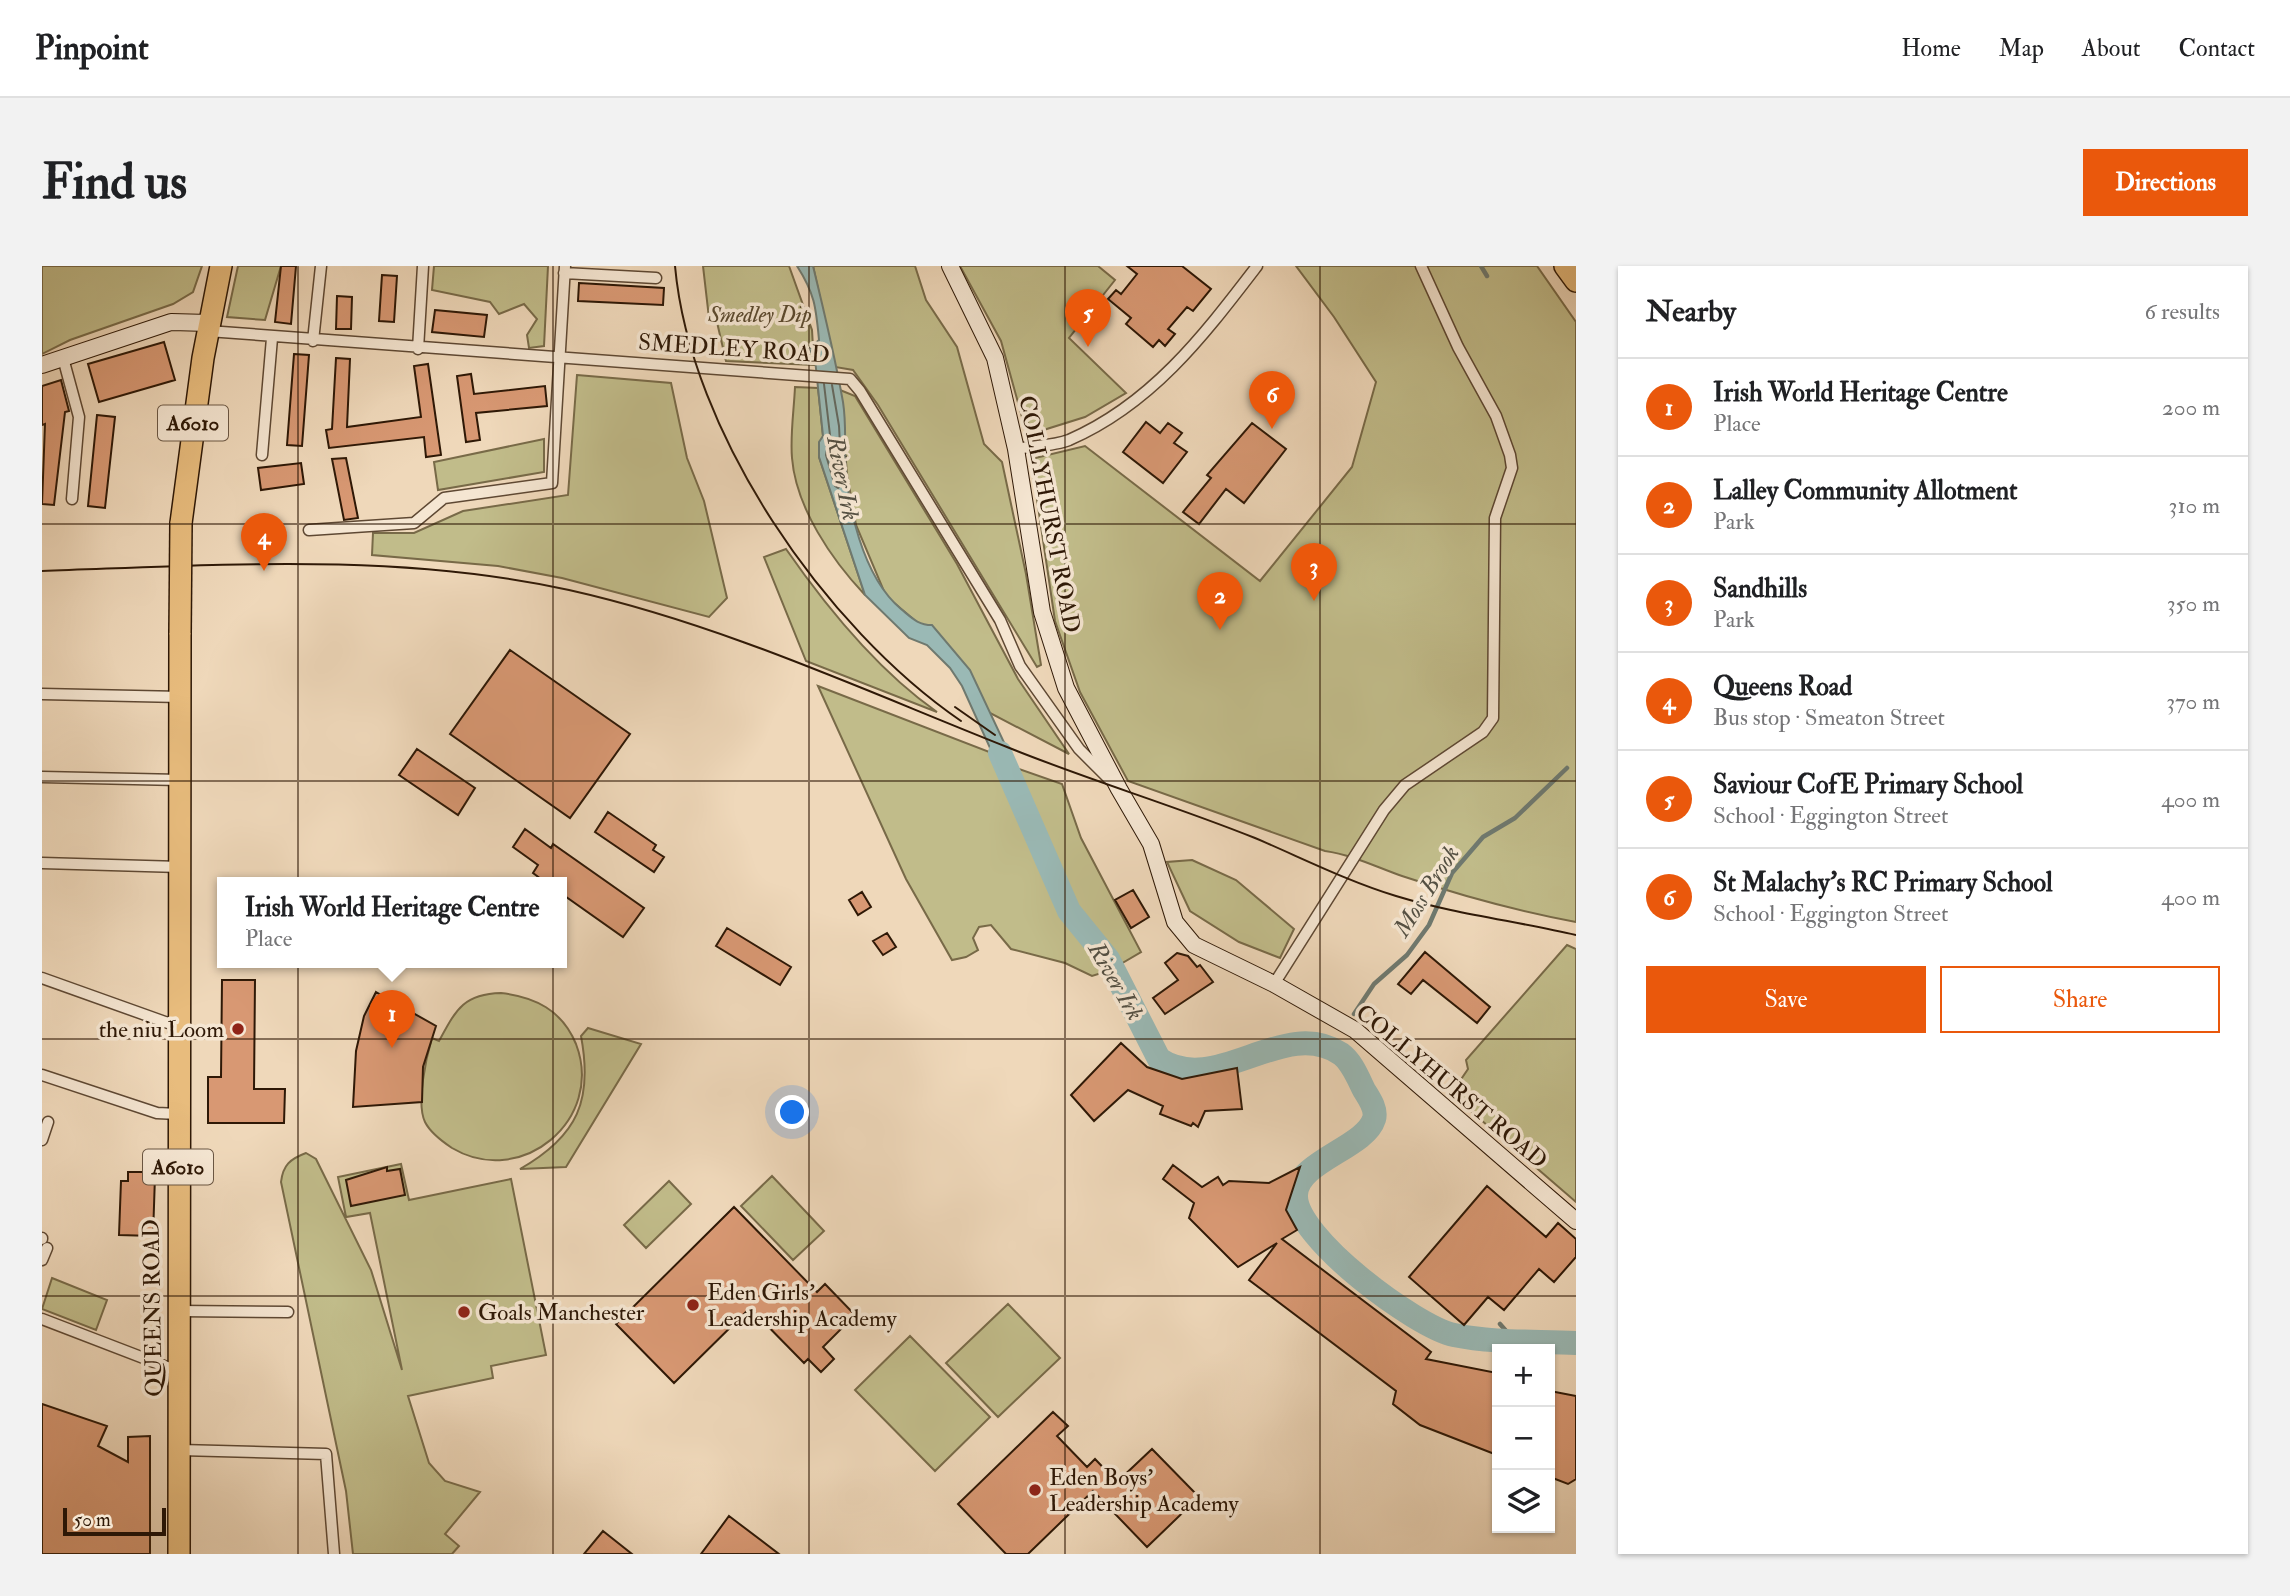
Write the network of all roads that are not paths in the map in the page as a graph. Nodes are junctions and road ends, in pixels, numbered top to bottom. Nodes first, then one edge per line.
1 (221, 266) edge
2 (423, 266) edge
3 (950, 266) edge
4 (1257, 266) edge
5 (1421, 266) edge
6 (1565, 266) edge
7 (321, 267) edge
8 (564, 270) edge
9 (656, 278) dead end
10 (1576, 281) edge
11 (208, 327) junction
12 (272, 338) junction
13 (313, 341) junction
14 (418, 349) junction
15 (63, 358) junction
16 (559, 359) junction
17 (42, 365) edge
18 (1016, 449) junction
19 (262, 456) dead end
20 (72, 499) dead end
21 (309, 530) dead end
22 (42, 694) edge
23 (181, 697) junction
24 (42, 777) edge
25 (180, 780) junction
26 (1119, 789) junction
27 (42, 863) edge
28 (180, 867) junction
29 (42, 978) edge
30 (1274, 984) junction
31 (178, 1023) junction
32 (42, 1075) edge
33 (178, 1114) junction
34 (48, 1122) dead end
35 (42, 1140) edge
36 (1576, 1221) edge
37 (44, 1242) edge
38 (42, 1260) edge
39 (178, 1311) junction
40 (288, 1311) dead end
41 (42, 1319) edge
42 (180, 1372) junction
43 (180, 1450) junction
44 (179, 1554) edge
45 (334, 1554) edge

1 - 11 highway, QUEENS ROAD / A6010
2 - 14 street
3 - 18 street, COLLYHURST ROAD
4 - 18 street
5 - 30 street
6 - 10 highway
7 - 13 street
8 - 9 street
8 - 16 street
11 - 12 street, SMEDLEY ROAD
11 - 15 street, SMEDLEY ROAD
11 - 23 highway, QUEENS ROAD / A6010, bridge
12 - 13 street, SMEDLEY ROAD
12 - 19 street
13 - 14 street, SMEDLEY ROAD
14 - 16 street, SMEDLEY ROAD
15 - 17 street, SMEDLEY ROAD
15 - 20 street
16 - 21 street
16 - 26 street, SMEDLEY ROAD
18 - 26 street, COLLYHURST ROAD
22 - 23 street
23 - 25 highway, QUEENS ROAD / A6010
24 - 25 street
25 - 28 highway, QUEENS ROAD / A6010
26 - 30 street, COLLYHURST ROAD
27 - 28 street
28 - 31 highway, QUEENS ROAD / A6010
29 - 31 street
30 - 36 street, COLLYHURST ROAD
31 - 33 highway, QUEENS ROAD / A6010
32 - 33 street
33 - 39 highway, QUEENS ROAD / A6010
34 - 35 street
37 - 38 street
39 - 40 street
39 - 42 highway, QUEENS ROAD / A6010
41 - 42 street
42 - 43 highway, QUEENS ROAD / A6010
43 - 44 highway, QUEENS ROAD / A6010
43 - 45 street

